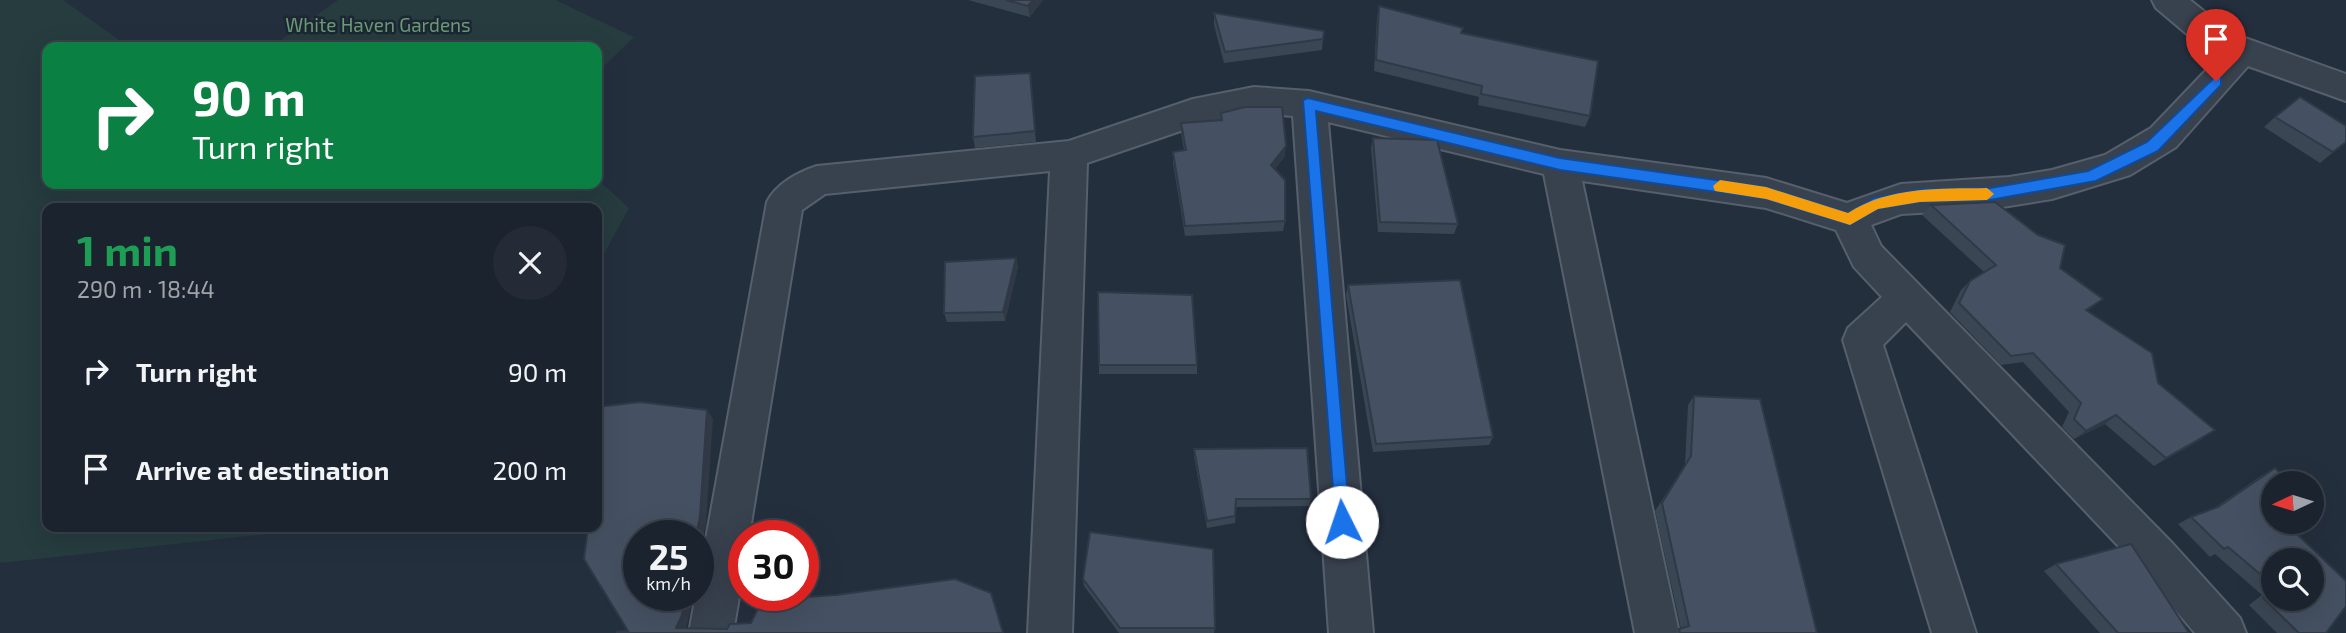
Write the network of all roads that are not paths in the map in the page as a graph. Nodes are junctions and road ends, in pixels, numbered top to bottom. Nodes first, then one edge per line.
1 (2168, 0) edge
2 (2219, 42) junction
3 (2346, 88) edge
4 (1308, 104) junction
5 (1069, 155) junction
6 (1560, 164) junction
7 (1850, 219) junction
8 (1907, 297) junction
9 (710, 633) edge
10 (1050, 633) edge
11 (1351, 633) edge
12 (1657, 633) edge
13 (1954, 633) edge
14 (2224, 633) edge

1 - 2 street
2 - 3 street
2 - 7 street
4 - 5 street
4 - 6 street
4 - 11 street
5 - 9 street
5 - 10 street
6 - 7 street
6 - 12 street
7 - 8 street
8 - 13 street
8 - 14 street

